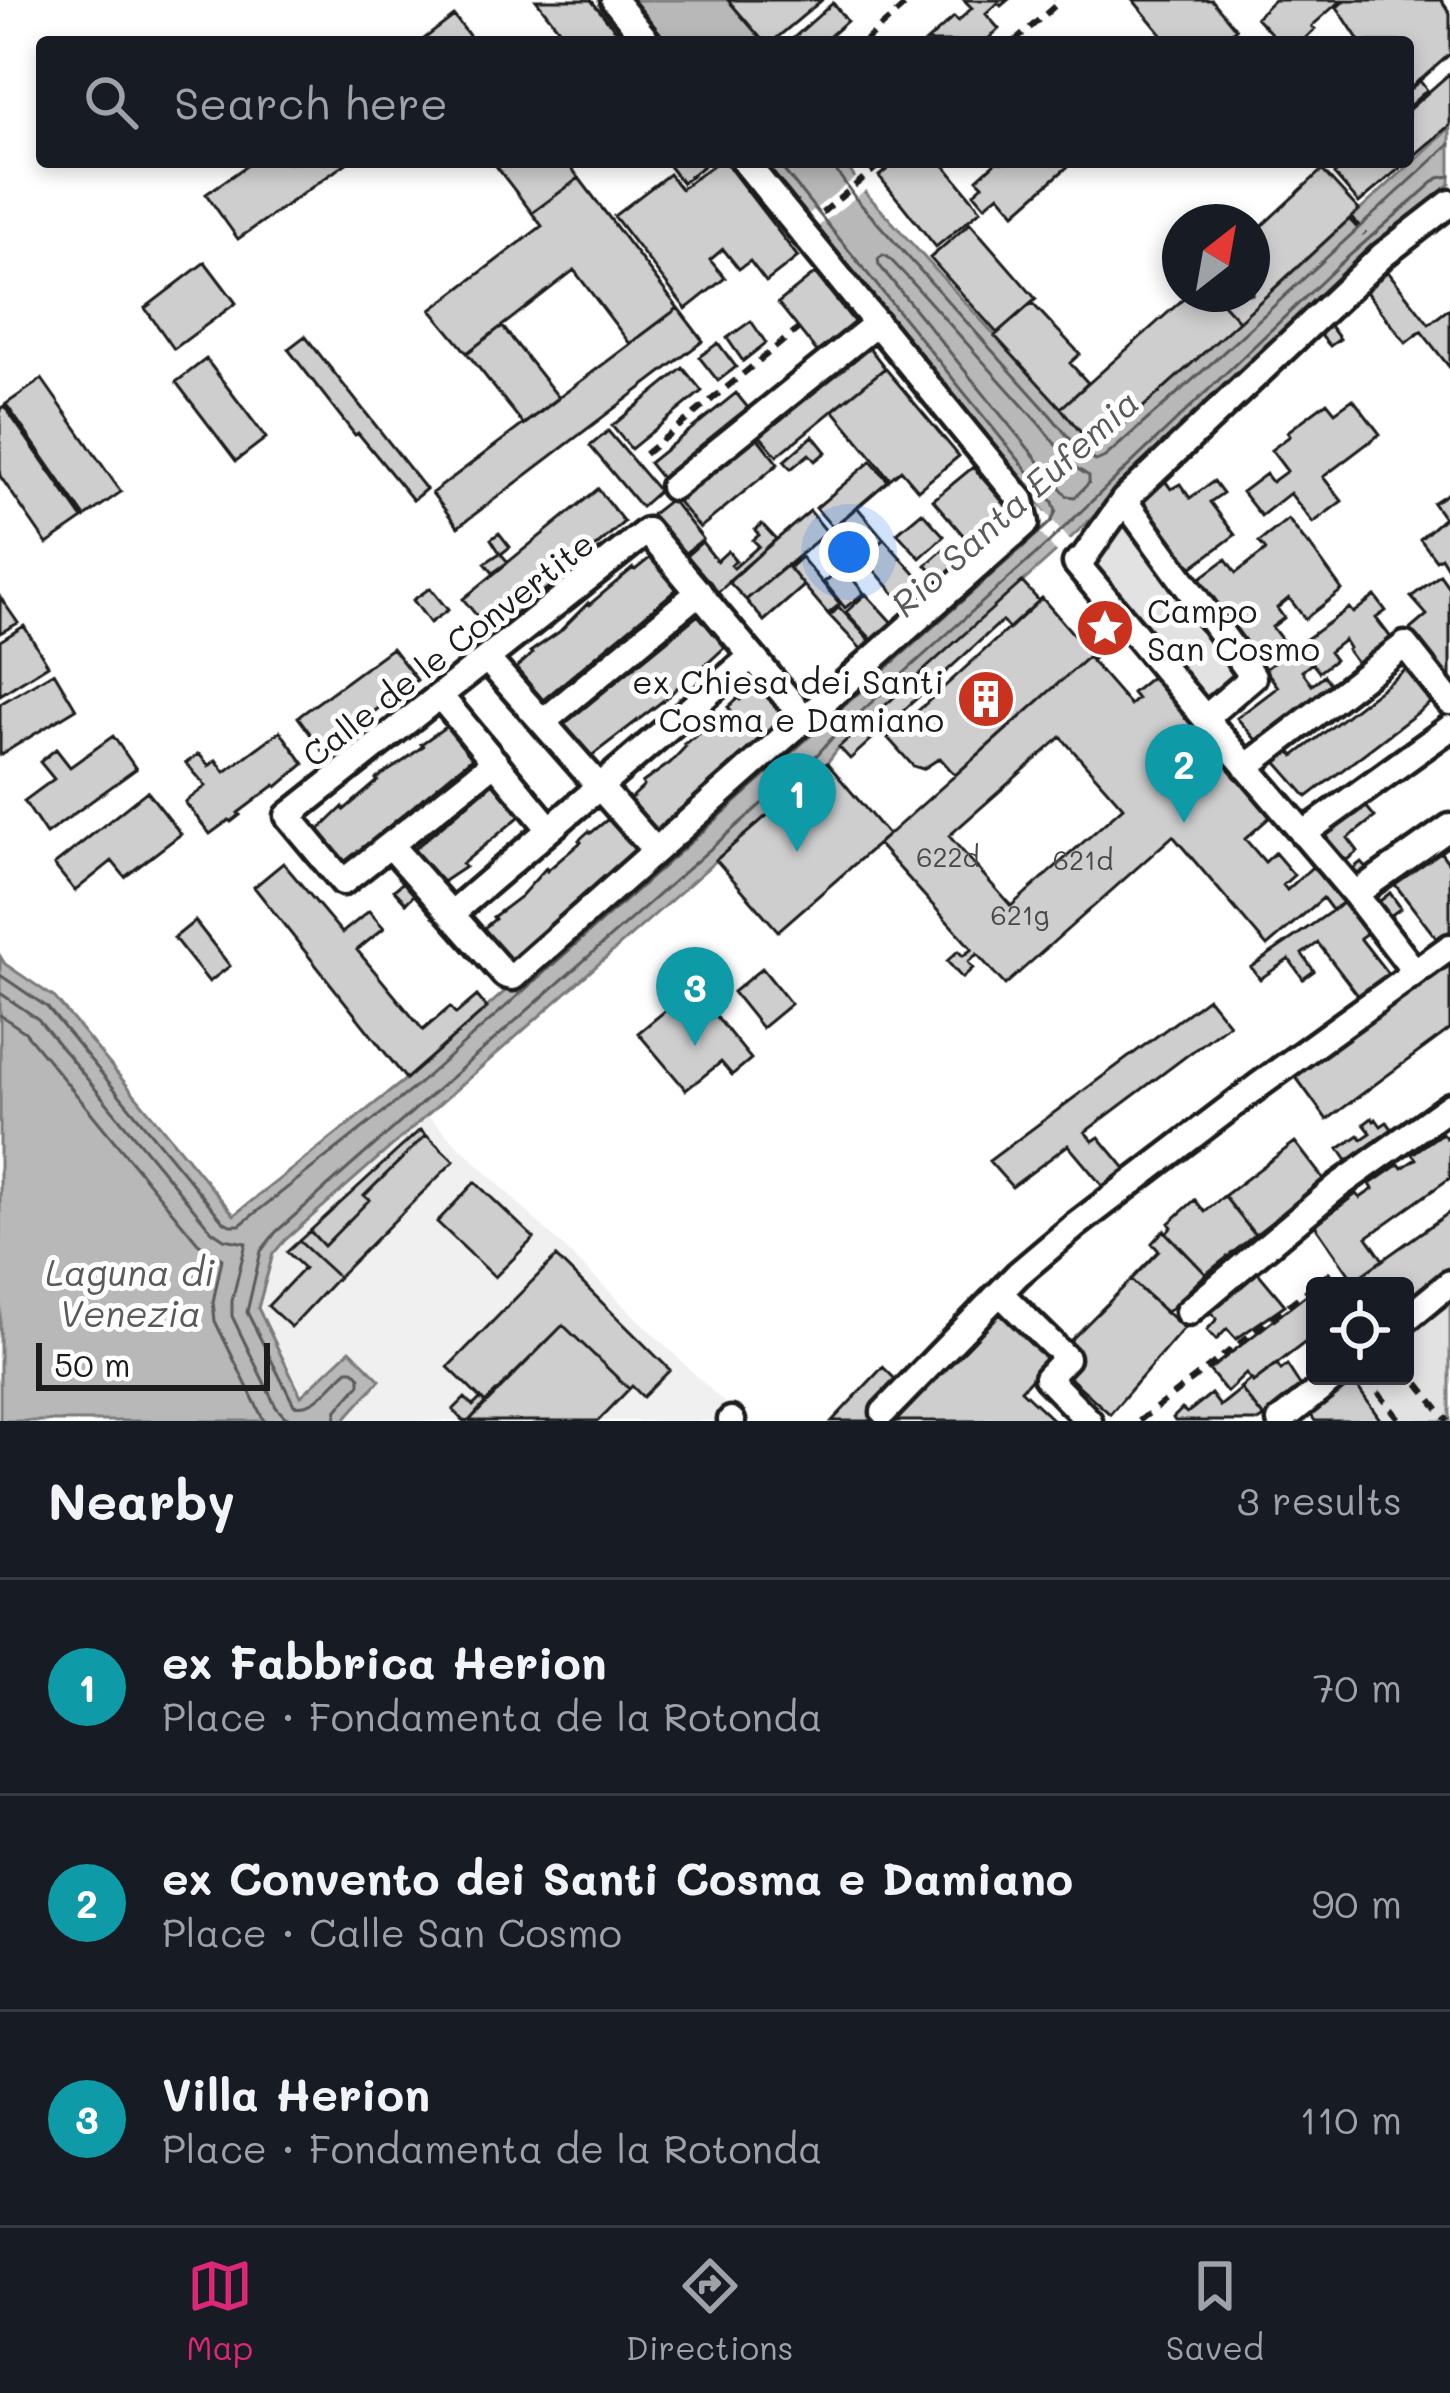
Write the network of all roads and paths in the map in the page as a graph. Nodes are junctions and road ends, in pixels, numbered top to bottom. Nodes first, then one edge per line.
1 (614, 0) edge
2 (910, 0) edge
3 (1055, 0) edge
4 (643, 36) edge
5 (871, 36) edge
6 (1022, 36) edge
7 (750, 168) edge
8 (876, 168) edge
9 (1450, 202) edge
10 (800, 230) junction
11 (877, 323) junction
12 (798, 329) dead end
13 (646, 454) dead end
14 (673, 487) dead end
15 (1124, 500) junction
16 (698, 592) junction
17 (752, 656) junction
18 (487, 658) junction
19 (440, 695) junction
20 (1447, 698) edge
21 (804, 718) junction
22 (1205, 718) junction
23 (543, 722) junction
24 (1450, 728) edge
25 (1256, 759) junction
26 (495, 762) junction
27 (600, 787) junction
28 (1450, 827) edge
29 (550, 829) junction
30 (1303, 833) junction
31 (391, 846) junction
32 (656, 850) junction
33 (1355, 894) junction
34 (452, 914) junction
35 (1450, 947) edge
36 (1415, 972) junction
37 (1450, 1106) edge
38 (1450, 1283) edge
39 (1306, 1291) edge
40 (1000, 1293) junction
41 (1188, 1312) dead end
42 (1414, 1313) edge
43 (1414, 1378) edge
44 (1326, 1385) edge
45 (1372, 1385) edge
46 (1450, 1406) edge
47 (884, 1412) dead end
48 (1441, 1413) junction
49 (1089, 1421) edge
50 (1138, 1421) edge
51 (1280, 1421) edge
52 (1401, 1421) edge
53 (1448, 1421) edge

1 - 4 street
2 - 5 path
3 - 6 path
7 - 10 street
8 - 10 path
9 - 15 street
10 - 11 street
11 - 14 street
11 - 21 street
12 - 13 path
15 - 22 street
15 - 22 street
16 - 17 street
16 - 18 street, Calle de le Convertite
16 - 23 street
17 - 21 street
17 - 27 street
18 - 19 street, Calle de le Convertite
18 - 23 street
19 - 26 street
19 - 31 street, Calle de le Convertite
20 - 25 street
21 - 32 street
22 - 25 street
23 - 27 street
24 - 30 street
25 - 30 street
26 - 29 street
26 - 31 street
27 - 29 street
27 - 32 street
28 - 33 street
29 - 34 street
30 - 33 street
31 - 34 street
32 - 34 street
33 - 36 street
35 - 36 street
36 - 40 street
37 - 41 street
38 - 42 street
39 - 50 path
40 - 47 street
40 - 49 street
43 - 48 path
44 - 51 street
45 - 52 path
46 - 48 path
48 - 53 path

